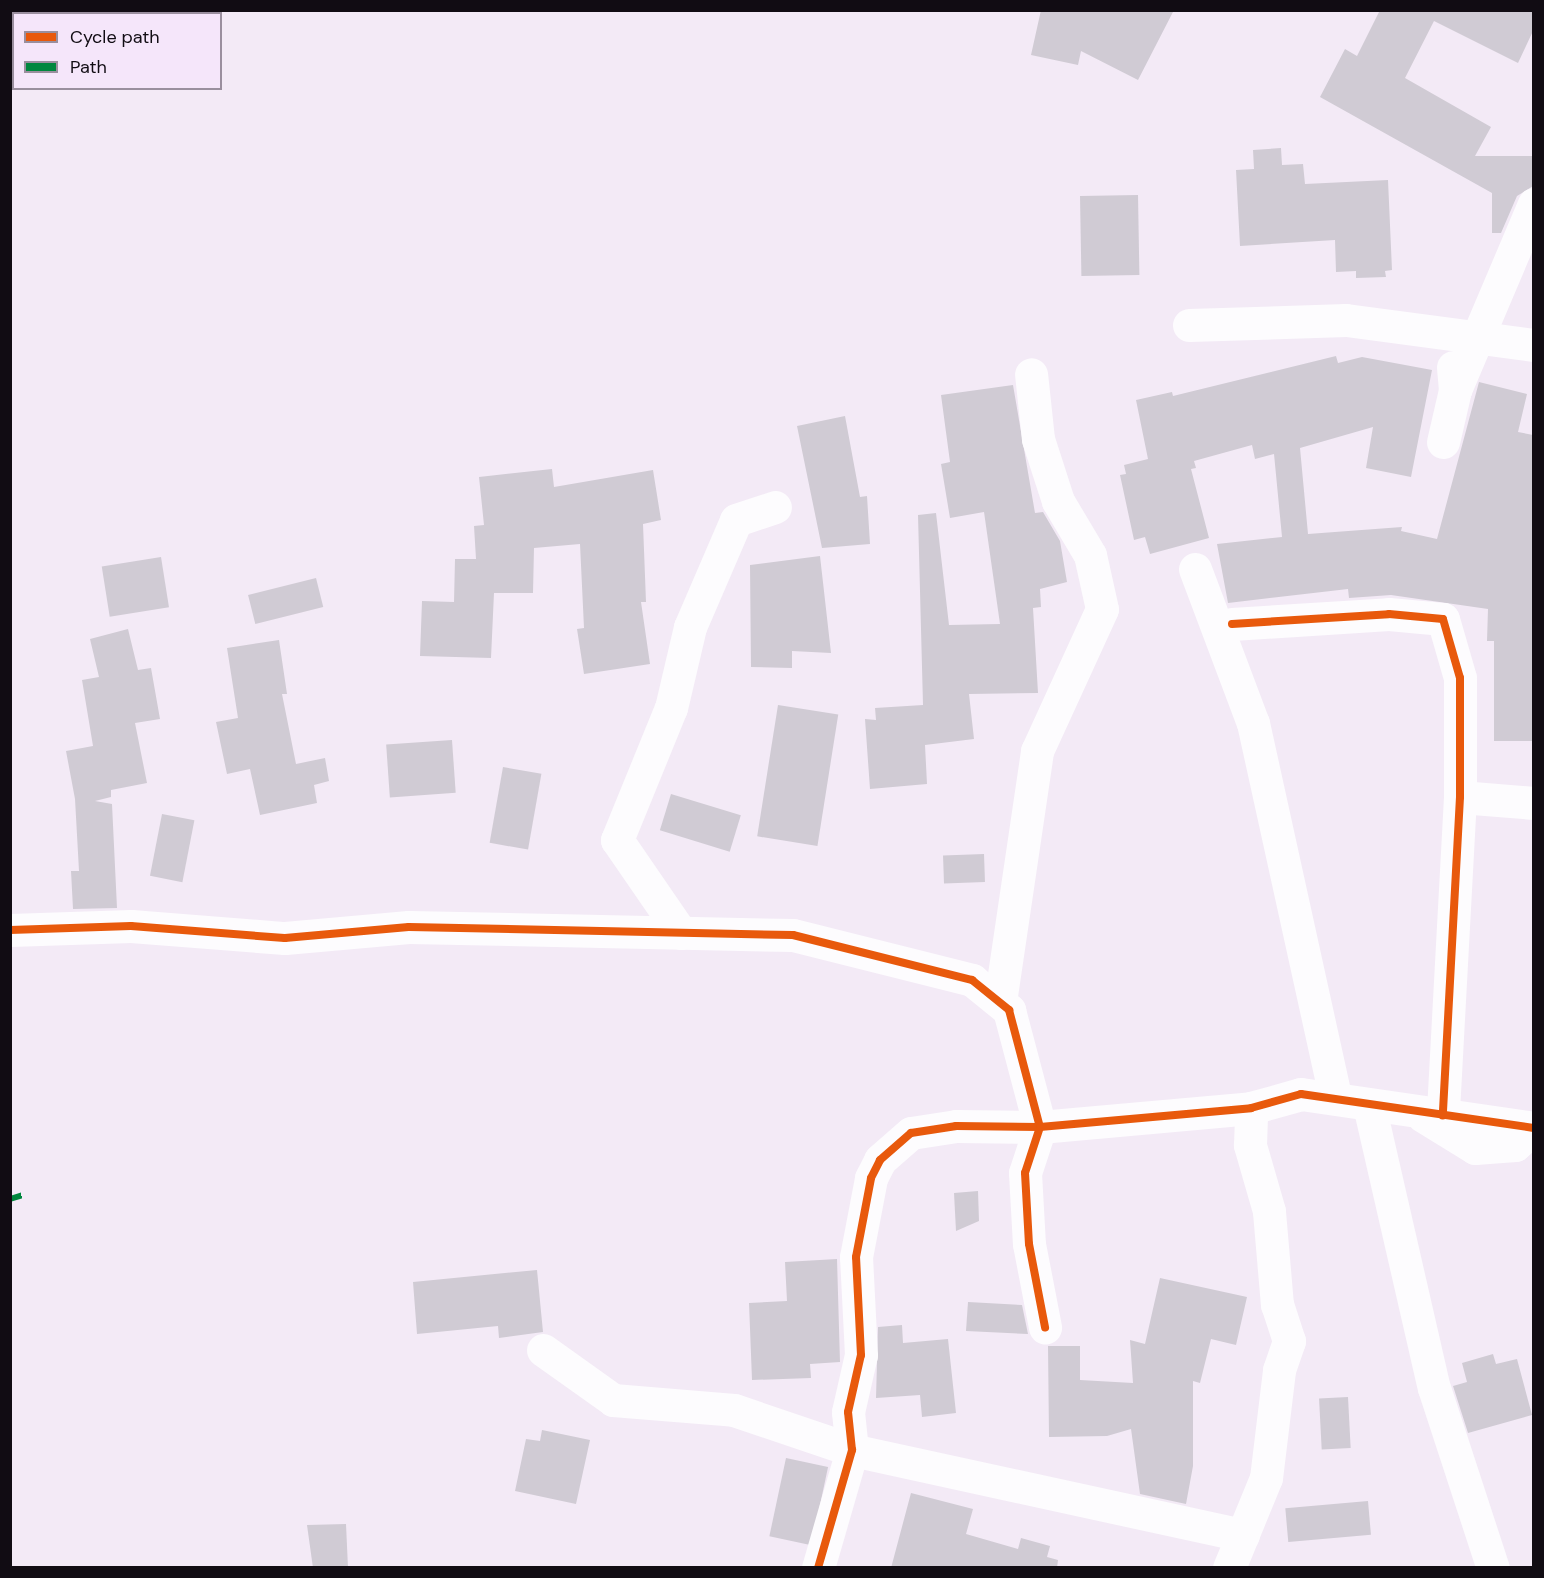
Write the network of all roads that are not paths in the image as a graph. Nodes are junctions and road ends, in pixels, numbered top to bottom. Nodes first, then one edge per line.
1 (1533, 204) edge
2 (1189, 325) dead end
3 (1449, 332) junction
4 (1533, 345) edge
5 (1031, 374) dead end
6 (1455, 390) junction
7 (1443, 442) dead end
8 (776, 507) dead end
9 (1195, 569) dead end
10 (1232, 624) dead end
11 (1460, 797) junction
12 (1533, 803) edge
13 (10, 930) edge
14 (681, 933) junction
15 (1000, 1002) junction
16 (1335, 1097) junction
17 (1369, 1105) junction
18 (1251, 1108) junction
19 (1431, 1115) junction
20 (1040, 1127) junction
21 (1533, 1128) edge
22 (1044, 1327) dead end
23 (543, 1350) dead end
24 (852, 1450) junction
25 (1243, 1535) junction
26 (818, 1568) edge
27 (1228, 1568) edge
28 (1493, 1568) edge

1 - 6 street
2 - 3 street
3 - 4 street
3 - 6 street
5 - 15 street
6 - 7 street
8 - 14 street
9 - 16 street
10 - 11 street
11 - 12 street
11 - 19 street
13 - 14 street
14 - 15 street
15 - 20 street
16 - 17 street
16 - 18 street
17 - 19 street
17 - 28 street
18 - 20 street
18 - 25 street
19 - 21 street
20 - 22 street
20 - 24 street
23 - 24 street
24 - 25 street
24 - 26 street
25 - 27 street

